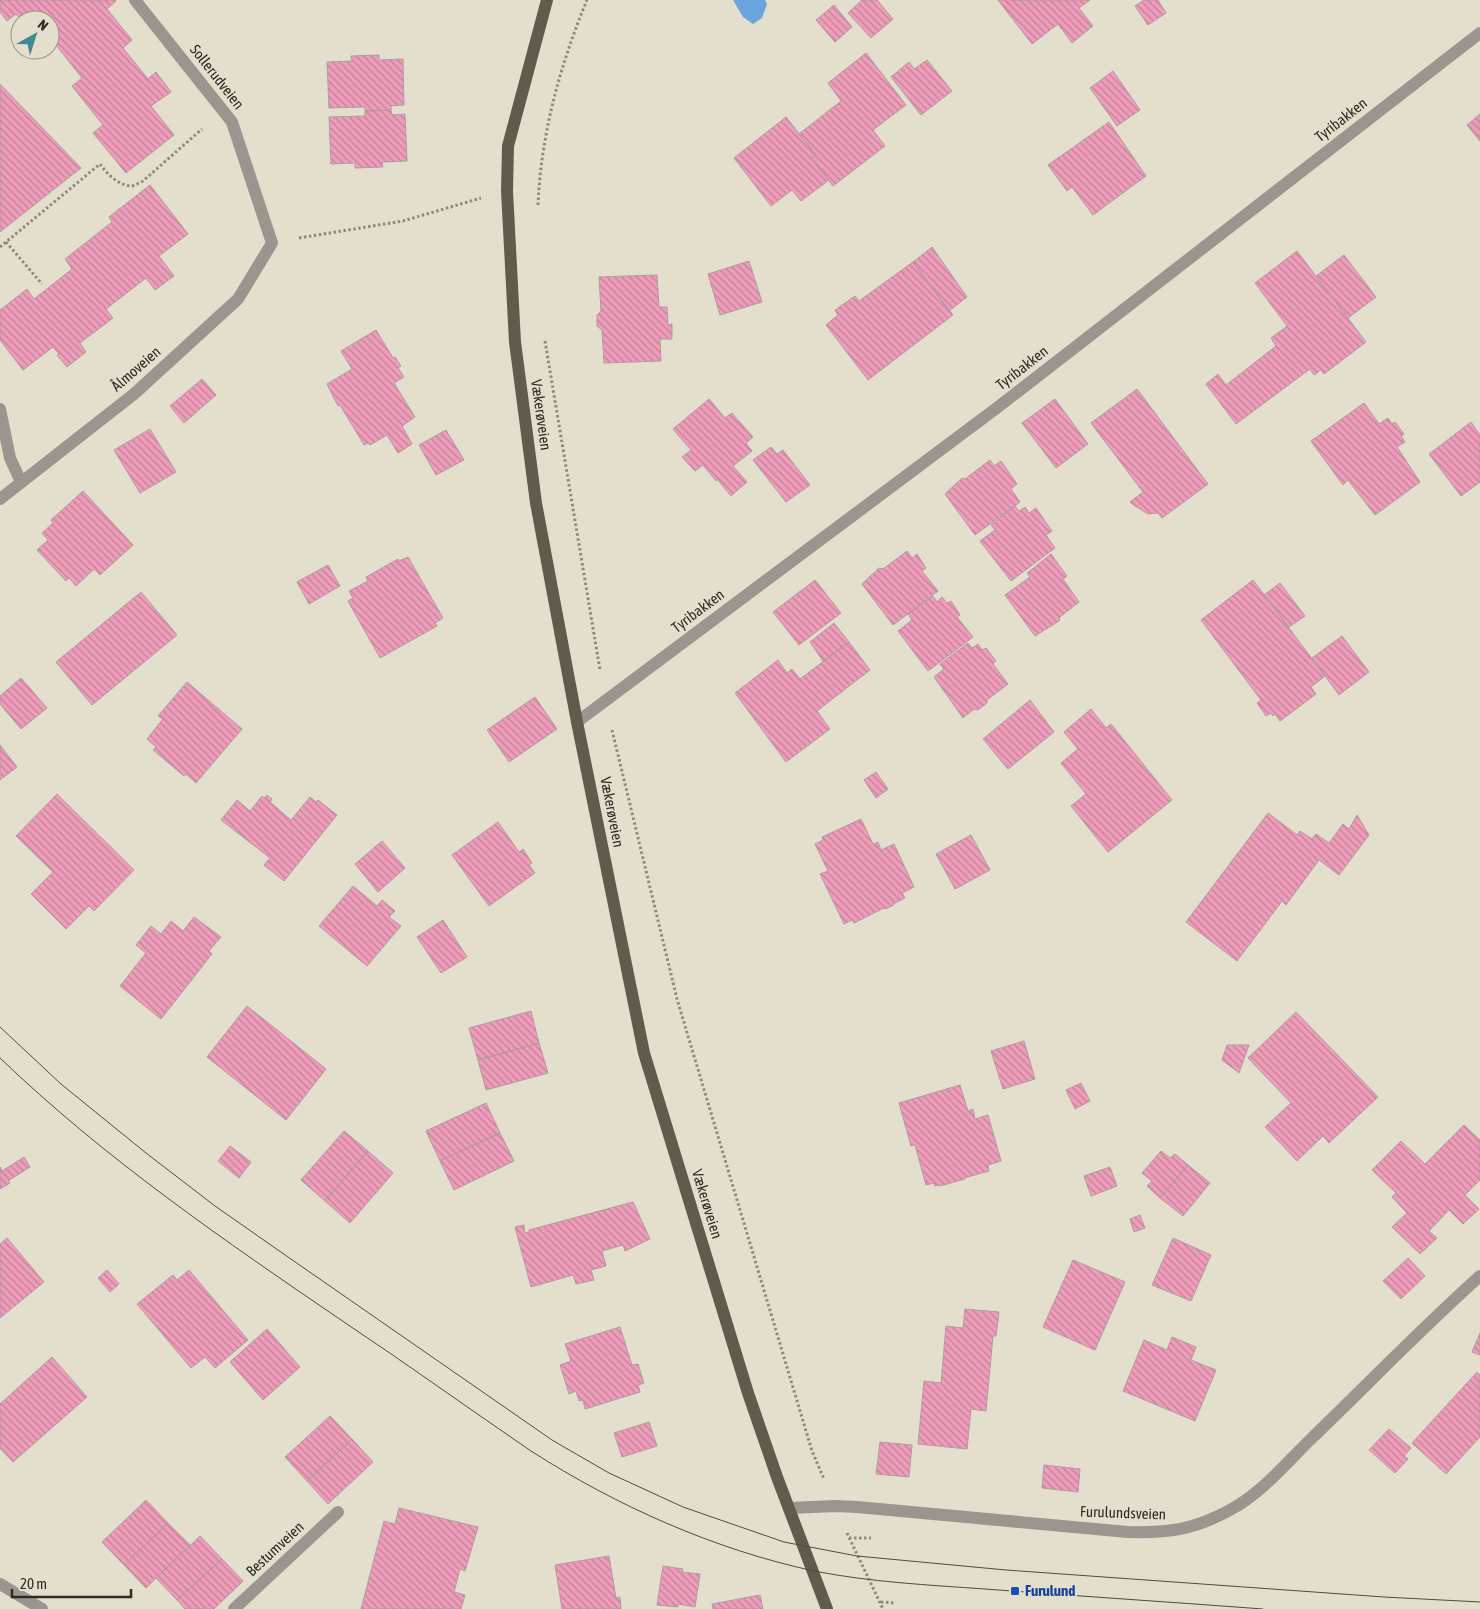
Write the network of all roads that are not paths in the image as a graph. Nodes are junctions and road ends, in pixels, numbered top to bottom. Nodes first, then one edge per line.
1 (134, 0) edge
2 (547, 0) edge
3 (1480, 33) edge
4 (272, 243) joint
5 (0, 409) edge
6 (21, 482) junction
7 (0, 499) edge
8 (577, 722) junction
9 (1480, 1276) edge
10 (789, 1508) junction
11 (338, 1512) dead end
12 (0, 1584) edge
13 (42, 1609) edge
14 (234, 1609) edge
15 (827, 1609) edge

1 - 4 street, Sollerudveien
2 - 8 main road, Vækerøveien
3 - 8 street, Tyribakken
4 - 6 street, Ålmoveien
5 - 6 street
6 - 7 street, Ålmoveien
8 - 10 main road, Vækerøveien
9 - 10 street, Furulundsveien
10 - 15 main road, Vækerøveien
11 - 14 street, Bestumveien
12 - 13 street

